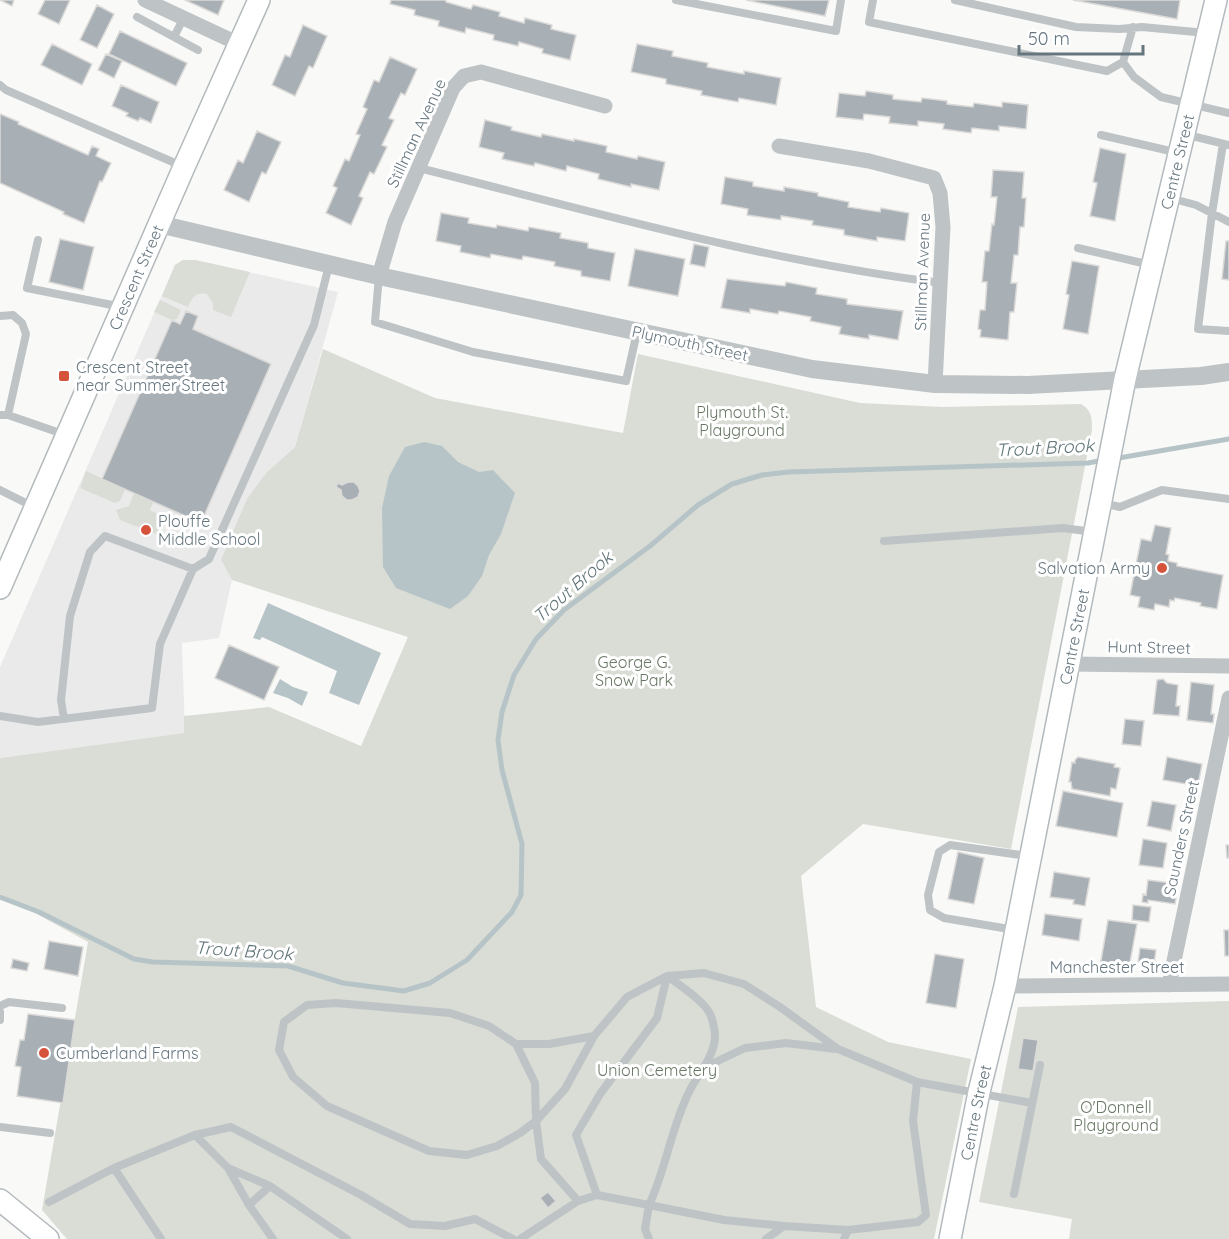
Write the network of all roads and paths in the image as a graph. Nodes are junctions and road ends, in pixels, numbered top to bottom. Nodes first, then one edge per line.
1 (147, 0) edge
2 (259, 0) edge
3 (676, 0) edge
4 (841, 0) edge
5 (873, 0) edge
6 (955, 0) edge
7 (1216, 0) edge
8 (137, 16) dead end
9 (184, 18) junction
10 (1133, 27) junction
11 (1208, 33) junction
12 (174, 37) junction
13 (239, 44) junction
14 (198, 50) dead end
15 (1123, 62) junction
16 (0, 85) edge
17 (1192, 104) junction
18 (605, 106) dead end
19 (1229, 113) edge
20 (1101, 135) dead end
21 (1182, 144) junction
22 (1226, 145) edge
23 (779, 146) dead end
24 (184, 167) junction
25 (419, 168) junction
26 (1169, 198) junction
27 (1212, 213) junction
28 (1229, 222) edge
29 (159, 224) junction
30 (38, 240) dead end
31 (1077, 248) dead end
32 (329, 264) junction
33 (1152, 265) junction
34 (379, 276) junction
35 (941, 283) junction
36 (123, 308) junction
37 (0, 316) edge
38 (1229, 331) edge
39 (637, 332) junction
40 (1229, 372) edge
41 (1125, 379) junction
42 (934, 384) junction
43 (4, 415) edge
44 (67, 436) junction
45 (0, 490) edge
46 (1229, 498) edge
47 (1100, 503) junction
48 (36, 508) junction
49 (1095, 532) junction
50 (884, 541) dead end
51 (5, 564) edge
52 (193, 569) junction
53 (0, 588) edge
54 (1069, 664) junction
55 (1229, 666) edge
56 (1229, 698) edge
57 (0, 716) edge
58 (64, 719) junction
59 (1031, 857) junction
60 (1016, 931) junction
61 (667, 976) junction
62 (1229, 984) edge
63 (1169, 985) junction
64 (1005, 986) junction
65 (0, 1006) edge
66 (62, 1008) dead end
67 (0, 1012) edge
68 (0, 1020) edge
69 (594, 1036) junction
70 (516, 1044) junction
71 (838, 1049) junction
72 (1040, 1065) dead end
73 (705, 1067) junction
74 (917, 1082) junction
75 (979, 1092) junction
76 (1032, 1102) junction
77 (536, 1121) junction
78 (0, 1126) edge
79 (50, 1133) dead end
80 (195, 1135) junction
81 (114, 1168) junction
82 (228, 1168) junction
83 (270, 1186) junction
84 (1014, 1194) dead end
85 (597, 1195) junction
86 (0, 1200) edge
87 (578, 1201) junction
88 (49, 1202) dead end
89 (249, 1205) junction
90 (649, 1205) junction
91 (784, 1226) junction
92 (848, 1230) junction
93 (48, 1239) edge
94 (161, 1239) edge
95 (273, 1239) edge
96 (347, 1239) edge
97 (513, 1239) edge
98 (520, 1239) edge
99 (649, 1239) edge
100 (766, 1239) edge
101 (843, 1239) edge
102 (950, 1239) edge

1 - 9 street
2 - 13 main road, Crescent Street
3 - 4 lane
5 - 15 lane
6 - 10 lane
7 - 11 main road, Centre Street
8 - 12 lane
9 - 12 lane
9 - 13 street
10 - 11 lane
10 - 15 lane
11 - 17 main road, Centre Street
12 - 14 lane
13 - 24 main road, Crescent Street
15 - 17 lane
16 - 24 lane
17 - 19 lane
17 - 21 main road, Centre Street
18 - 25 street, Stillman Avenue
20 - 21 lane
21 - 22 lane
21 - 26 main road, Centre Street
22 - 27 lane
23 - 35 street, Stillman Avenue
24 - 29 main road, Crescent Street
25 - 34 street, Stillman Avenue
25 - 35 lane
26 - 27 lane
26 - 33 main road, Centre Street
27 - 28 lane
27 - 38 lane
29 - 32 street, Plymouth Street
29 - 36 main road, Crescent Street
30 - 36 lane
31 - 33 lane
32 - 34 street, Plymouth Street
32 - 52 lane
33 - 41 main road, Centre Street
34 - 39 street, Plymouth Street
34 - 39 lane
35 - 42 street, Stillman Avenue
36 - 44 main road, Crescent Street
37 - 43 lane
39 - 42 street, Plymouth Street
40 - 41 street, Plymouth Street
41 - 42 street, Plymouth Street
41 - 47 main road, Centre Street
43 - 44 lane
44 - 48 main road, Crescent Street
45 - 48 lane
46 - 47 lane
47 - 49 main road, Centre Street
48 - 51 main road, Crescent Street
49 - 50 lane
49 - 54 main road, Centre Street
51 - 53 main road, Crescent Street
52 - 58 lane
52 - 58 lane
54 - 55 street, Hunt Street
54 - 59 main road, Centre Street
56 - 63 street, Saunders Street
57 - 58 lane
59 - 60 main road, Centre Street
59 - 60 lane
60 - 64 main road, Centre Street
61 - 69 lane
61 - 71 lane
61 - 73 lane
61 - 85 lane
62 - 63 street, Manchester Street
63 - 64 street, Manchester Street
64 - 75 main road, Centre Street
65 - 66 lane
67 - 68 lane
69 - 70 lane
69 - 77 lane
70 - 77 lane
70 - 77 lane
71 - 73 lane
71 - 74 lane
72 - 76 lane
73 - 90 lane
74 - 75 lane
74 - 92 lane
75 - 76 lane
75 - 102 main road, Centre Street
76 - 84 lane
77 - 87 lane
78 - 79 lane
80 - 81 lane
80 - 82 lane
80 - 97 lane
81 - 88 lane
81 - 94 lane
82 - 83 lane
82 - 89 lane
83 - 89 lane
83 - 96 lane
85 - 87 lane
85 - 90 lane
86 - 93 main road
87 - 98 lane
89 - 95 lane
90 - 91 lane
90 - 99 lane
91 - 92 lane
91 - 100 lane
92 - 101 lane

